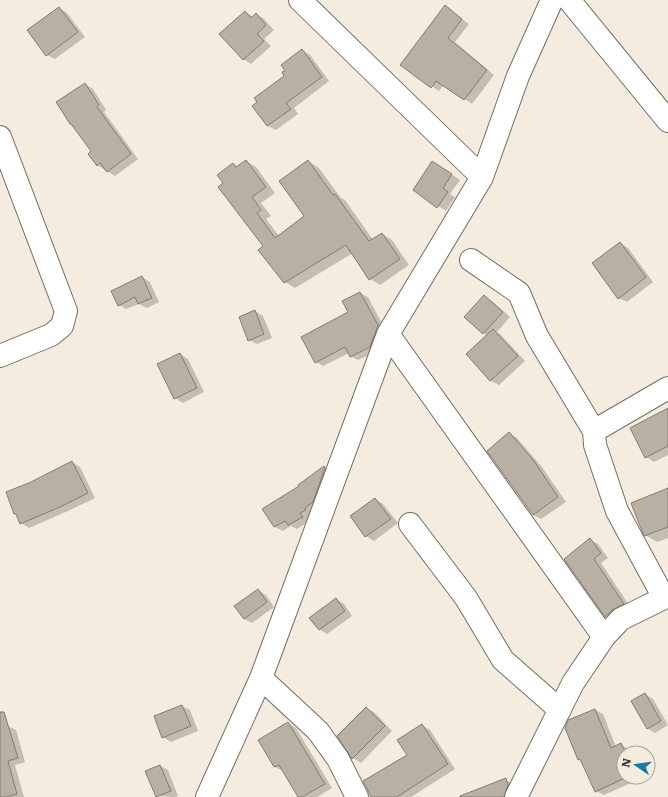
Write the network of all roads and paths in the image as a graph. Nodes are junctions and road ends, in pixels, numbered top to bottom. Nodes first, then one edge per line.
1 (300, 0) edge
2 (552, 0) edge
3 (569, 0) edge
4 (668, 121) edge
5 (0, 137) edge
6 (482, 177) junction
7 (471, 260) dead end
8 (388, 334) junction
9 (0, 356) edge
10 (668, 388) edge
11 (594, 430) junction
12 (410, 524) dead end
13 (666, 597) edge
14 (604, 637) junction
15 (261, 678) junction
16 (560, 710) junction
17 (207, 797) edge
18 (357, 797) edge
19 (516, 797) edge

1 - 6 street
2 - 6 street
3 - 4 street
5 - 9 street
6 - 8 street
7 - 11 street
8 - 14 street
8 - 15 street
10 - 11 street
11 - 13 street
12 - 16 street
13 - 14 street
14 - 16 street
15 - 17 street
15 - 18 street
16 - 19 street

